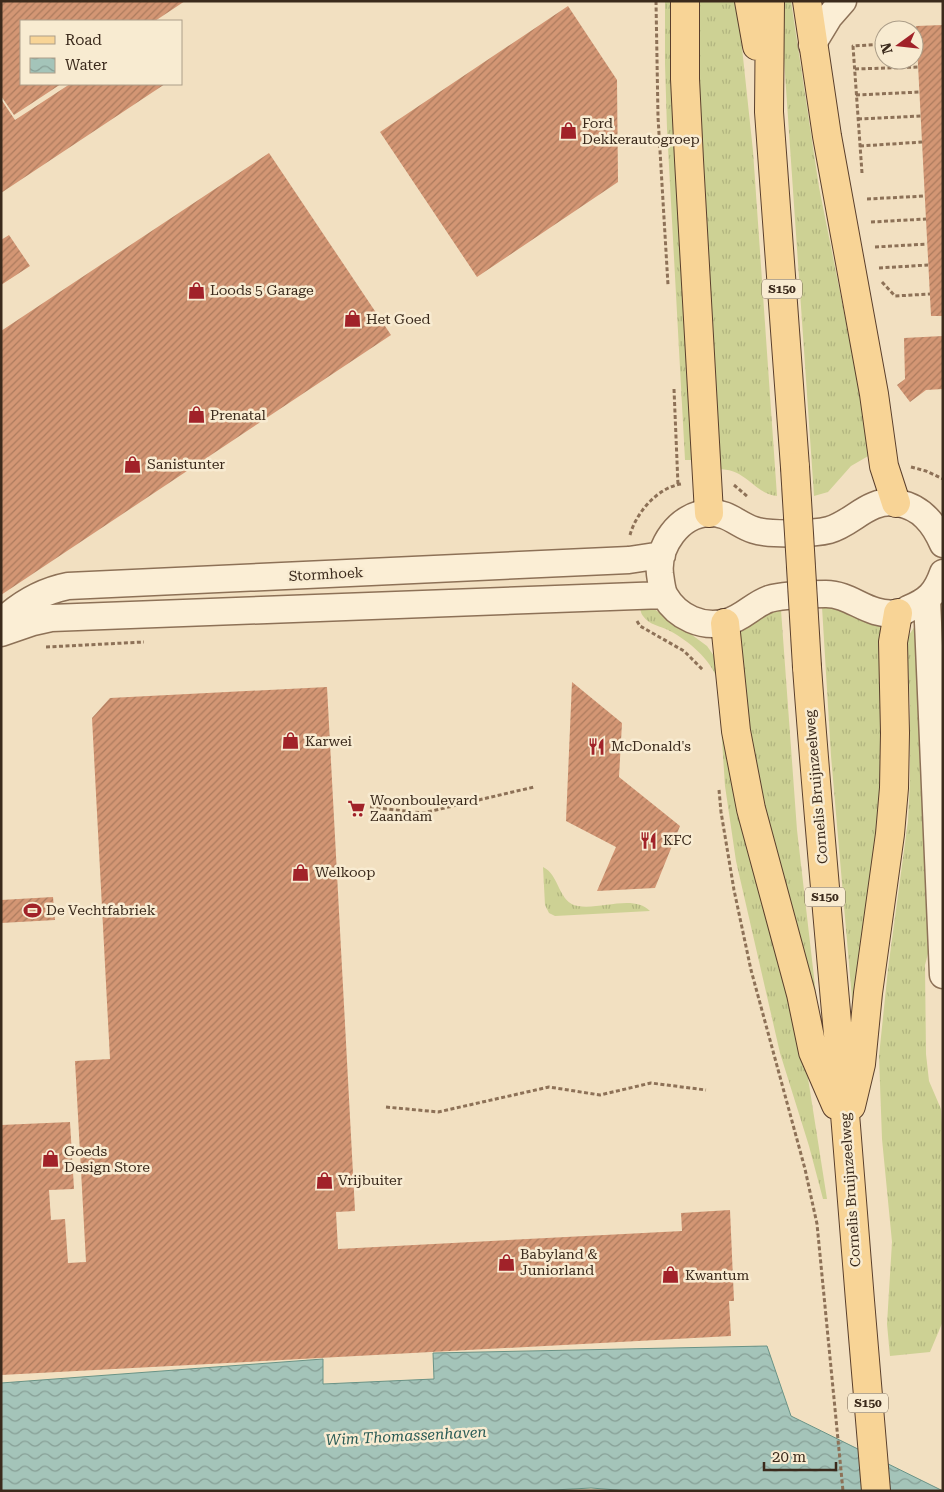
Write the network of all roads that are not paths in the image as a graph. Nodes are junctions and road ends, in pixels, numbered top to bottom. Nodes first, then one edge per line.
1 (684, 1) edge
2 (749, 1) edge
3 (770, 1) edge
4 (807, 1) edge
5 (843, 1) edge
6 (812, 45) junction
7 (769, 112) junction
8 (896, 503) junction
9 (709, 513) junction
10 (943, 544) edge
11 (662, 554) junction
12 (452, 567) junction
13 (943, 573) edge
14 (664, 595) junction
15 (928, 599) junction
16 (455, 603) junction
17 (898, 613) junction
18 (1, 622) edge
19 (725, 623) junction
20 (1, 633) edge
21 (943, 975) edge
22 (846, 1127) junction
23 (876, 1491) edge

1 - 9 main road
2 - 7 main road, Cornelis Bruijnzeelweg / S150
3 - 7 main road, Cornelis Bruijnzeelweg / S150
4 - 6 main road
5 - 6 street
6 - 8 main road
7 - 22 main road, Cornelis Bruijnzeelweg / S150, bridge
8 - 9 street
8 - 10 street
9 - 11 street
11 - 12 street, Stormhoek
11 - 14 street
12 - 16 street
12 - 18 street, Stormhoek
13 - 15 street
14 - 16 street
14 - 19 street
15 - 17 street
15 - 21 street
16 - 20 street
17 - 19 street
17 - 22 main road
19 - 22 main road
22 - 23 main road, Cornelis Bruijnzeelweg / S150

